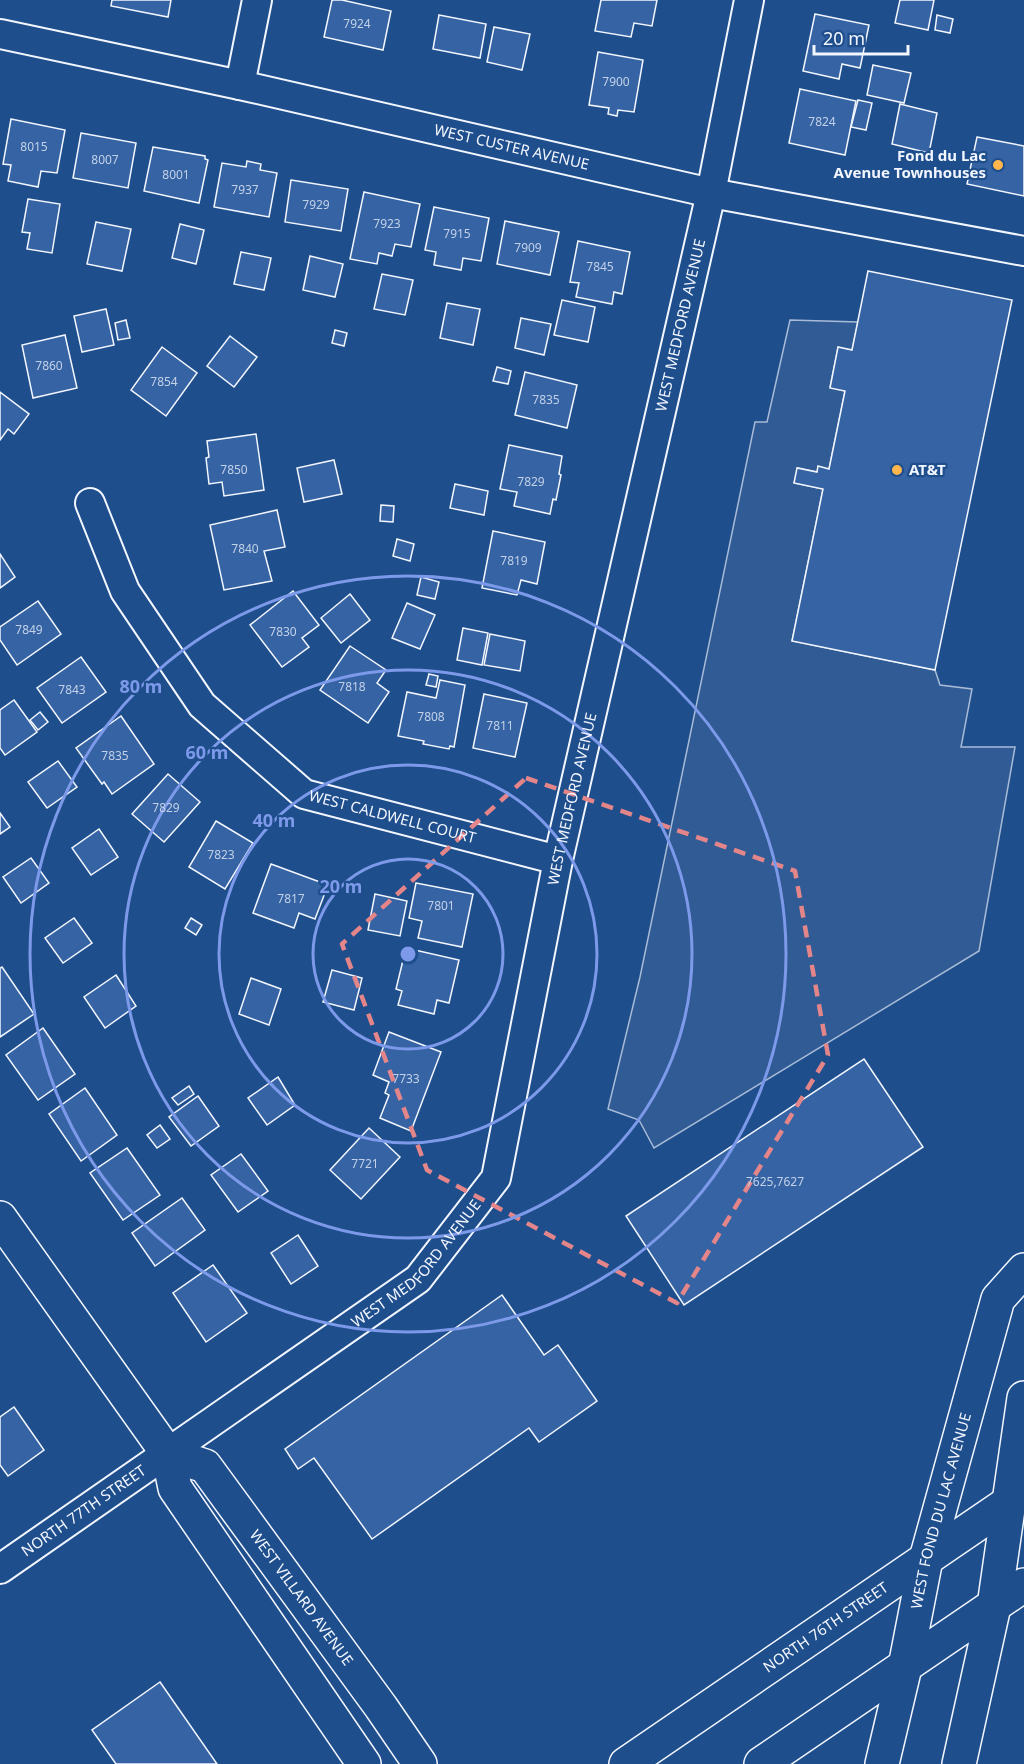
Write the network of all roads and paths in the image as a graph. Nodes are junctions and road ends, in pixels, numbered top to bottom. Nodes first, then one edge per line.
1 (257, 0) edge
2 (749, 0) edge
3 (0, 34) edge
4 (240, 85) junction
5 (711, 193) junction
6 (1024, 251) edge
7 (90, 503) dead end
8 (558, 860) junction
9 (0, 1218) edge
10 (1024, 1270) edge
11 (1024, 1398) edge
12 (168, 1454) junction
13 (1016, 1498) edge
14 (926, 1559) junction
15 (0, 1569) edge
16 (1024, 1586) edge
17 (994, 1606) junction
18 (905, 1666) junction
19 (364, 1764) edge
20 (420, 1764) edge
21 (626, 1764) edge
22 (761, 1764) edge
23 (882, 1764) edge
24 (959, 1764) edge

1 - 4 street
2 - 5 street, WEST MEDFORD AVENUE
3 - 4 street, WEST CUSTER AVENUE
4 - 5 street, WEST CUSTER AVENUE
5 - 6 street, WEST CUSTER AVENUE
5 - 8 street, WEST MEDFORD AVENUE
7 - 8 street, WEST CALDWELL COURT
8 - 12 street, WEST MEDFORD AVENUE
9 - 12 street
10 - 14 street, WEST FOND DU LAC AVENUE
11 - 13 street
12 - 15 street, NORTH 77TH STREET
12 - 19 street
12 - 20 street, WEST VILLARD AVENUE
13 - 14 street, NORTH 76TH STREET
13 - 17 street
14 - 18 street, WEST FOND DU LAC AVENUE
14 - 21 street, NORTH 76TH STREET
16 - 17 street
17 - 18 street
17 - 24 street
18 - 22 street
18 - 23 street, WEST FOND DU LAC AVENUE

